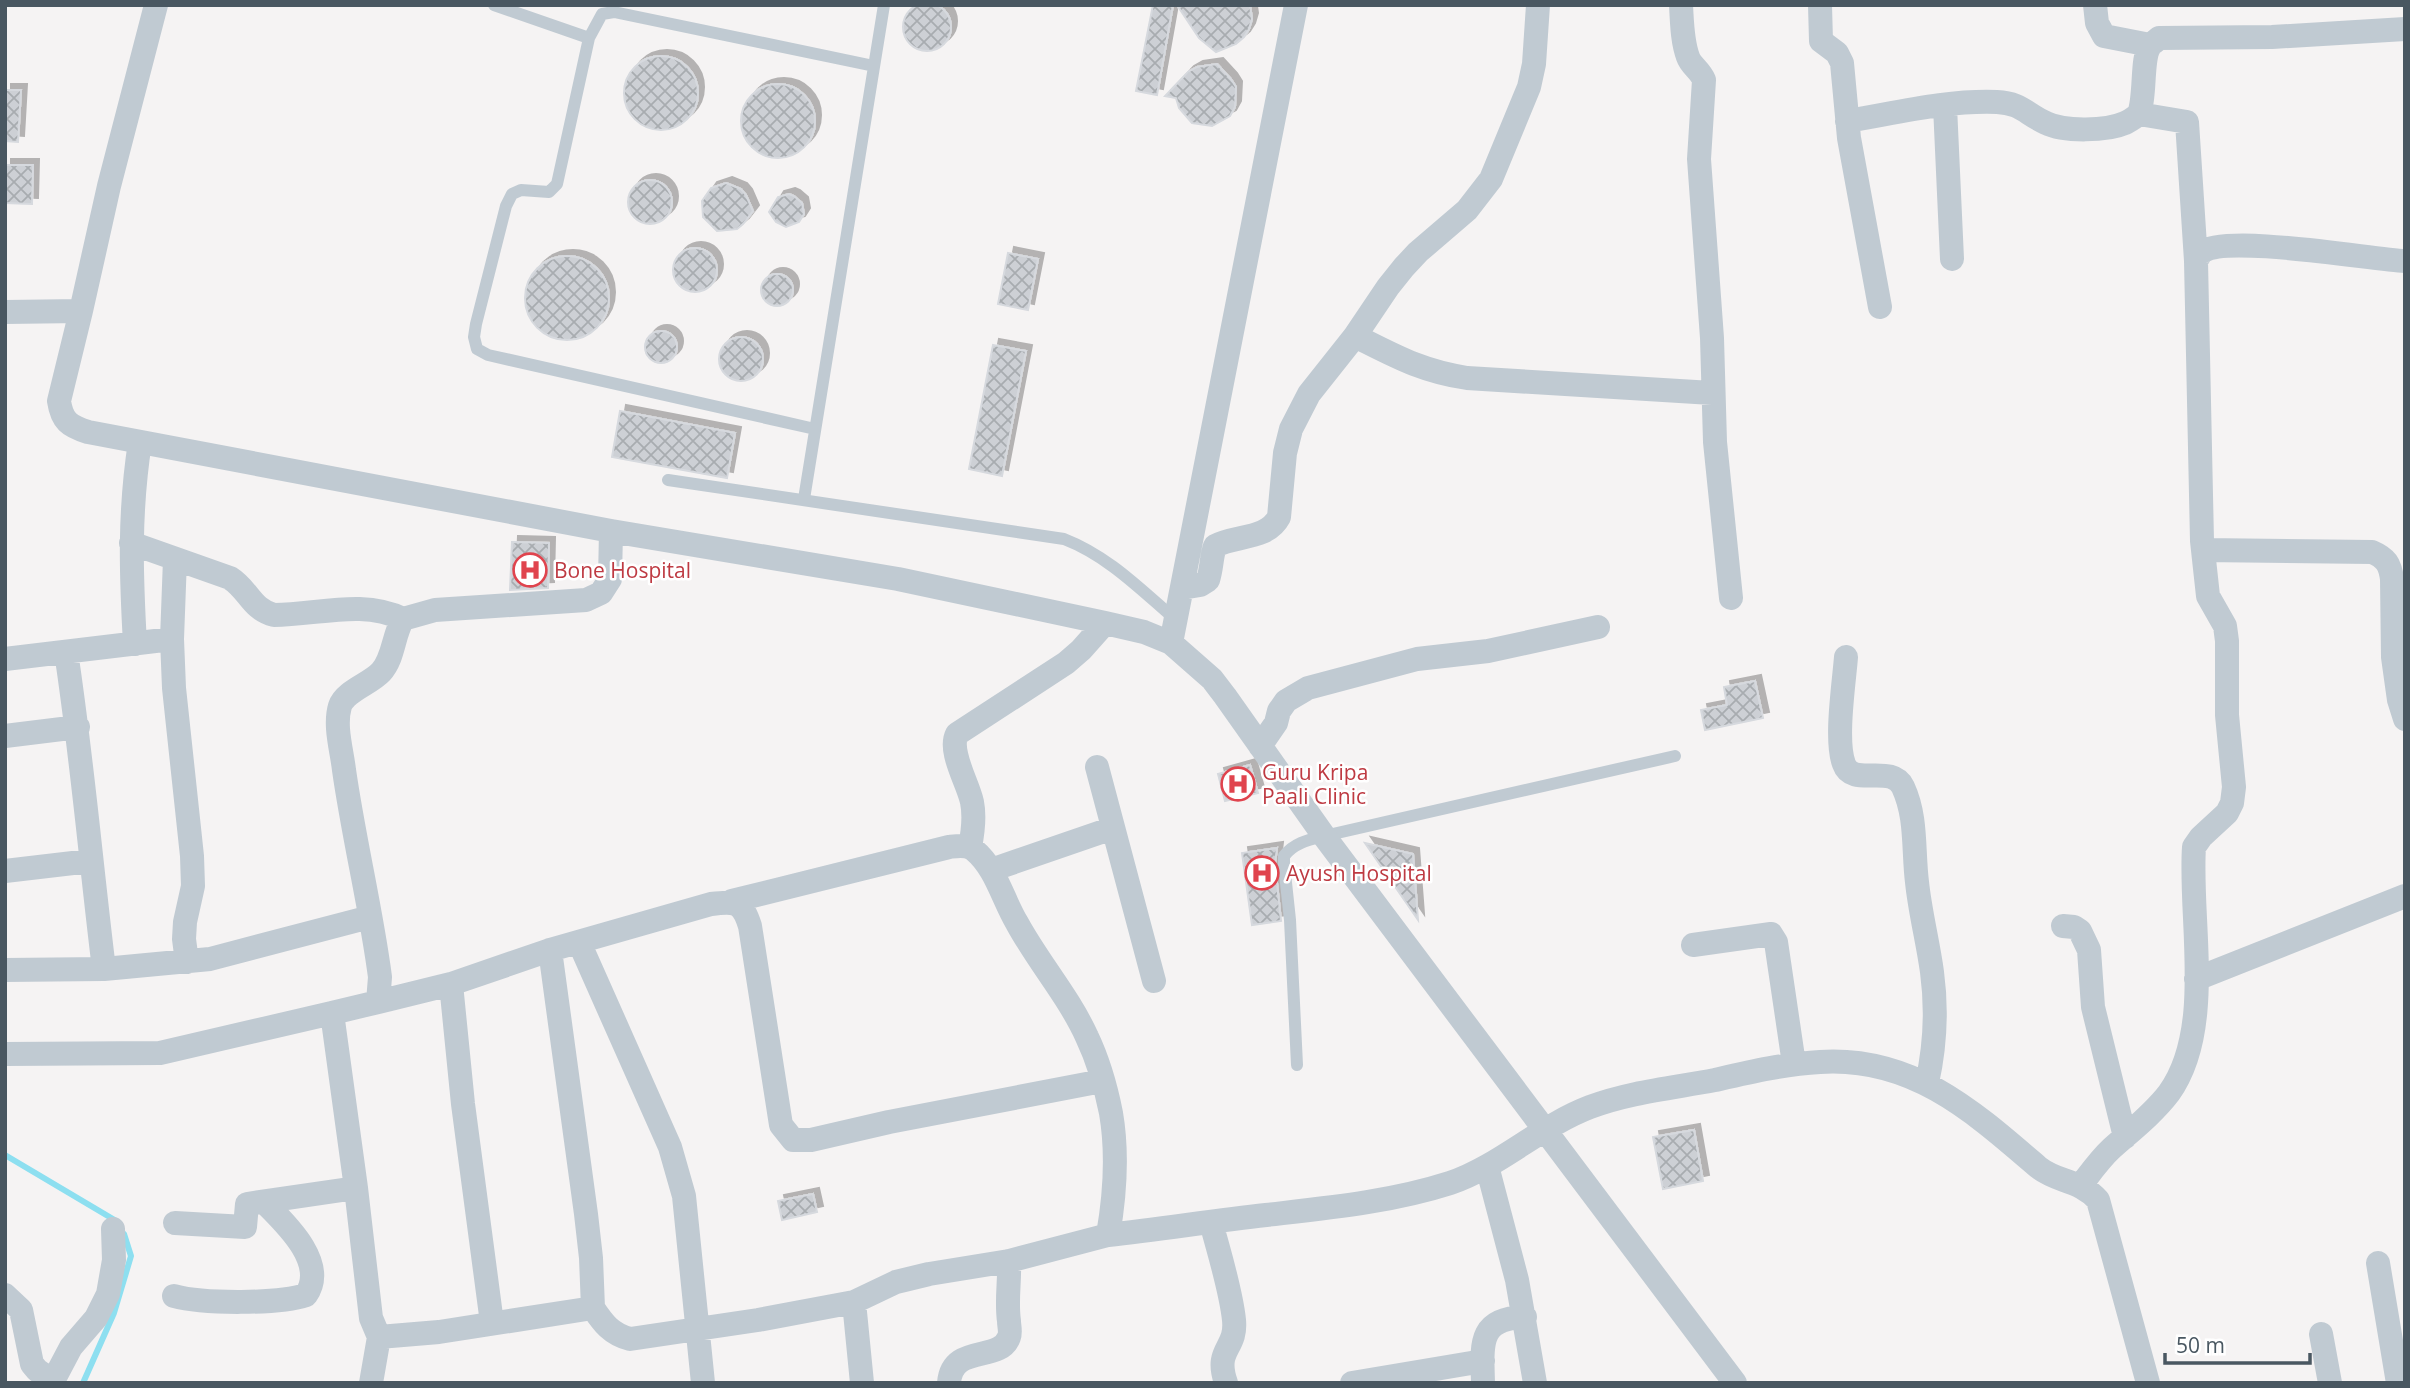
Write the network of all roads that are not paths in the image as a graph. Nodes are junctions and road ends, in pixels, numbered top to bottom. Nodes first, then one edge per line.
1 (156, 5) edge
2 (494, 5) edge
3 (884, 5) edge
4 (1296, 5) edge
5 (1538, 5) edge
6 (1681, 5) edge
7 (1820, 5) edge
8 (2095, 5) edge
9 (2405, 29) edge
10 (589, 38) junction
11 (2150, 45) junction
12 (874, 66) junction
13 (1945, 106) junction
14 (2139, 114) junction
15 (1847, 121) junction
16 (1952, 259) dead end
17 (2196, 261) junction
18 (2405, 261) edge
19 (1880, 307) dead end
20 (81, 311) junction
21 (5, 312) edge
22 (1355, 336) junction
23 (1712, 393) junction
24 (815, 429) junction
25 (140, 442) junction
26 (668, 480) dead end
27 (804, 499) junction
28 (611, 531) junction
29 (131, 543) junction
30 (2203, 550) junction
31 (175, 559) junction
32 (1182, 588) junction
33 (1731, 598) dead end
34 (2399, 606) edge
35 (403, 619) junction
36 (1175, 619) junction
37 (1105, 622) junction
38 (1598, 627) dead end
39 (172, 639) junction
40 (1171, 643) junction
41 (135, 644) junction
42 (66, 652) junction
43 (1846, 657) dead end
44 (5, 659) edge
45 (2405, 719) edge
46 (78, 727) junction
47 (5, 736) edge
48 (1260, 746) junction
49 (1675, 755) dead end
50 (1097, 767) dead end
51 (1113, 828) junction
52 (1324, 836) junction
53 (971, 847) junction
54 (90, 861) junction
55 (991, 870) junction
56 (5, 872) edge
57 (2405, 896) edge
58 (732, 901) junction
59 (370, 917) junction
60 (2063, 926) dead end
61 (579, 942) junction
62 (1693, 945) dead end
63 (550, 950) junction
64 (187, 962) junction
65 (5, 970) edge
66 (104, 970) junction
67 (2196, 979) junction
68 (1154, 981) dead end
69 (451, 984) junction
70 (378, 1002) junction
71 (331, 1013) junction
72 (5, 1054) edge
73 (1794, 1064) junction
74 (1297, 1065) dead end
75 (1102, 1082) junction
76 (1927, 1083) junction
77 (1544, 1130) junction
78 (2125, 1137) junction
79 (1487, 1166) junction
80 (2081, 1185) junction
81 (356, 1188) junction
82 (265, 1203) junction
83 (1211, 1222) junction
84 (175, 1223) dead end
85 (113, 1229) dead end
86 (1108, 1236) junction
87 (1009, 1261) junction
88 (2378, 1264) dead end
89 (5, 1295) edge
90 (174, 1296) dead end
91 (854, 1302) junction
92 (593, 1308) junction
93 (1525, 1317) junction
94 (492, 1323) junction
95 (699, 1330) junction
96 (2321, 1334) dead end
97 (379, 1337) junction
98 (1483, 1372) edge
99 (52, 1382) edge
100 (372, 1383) edge
101 (703, 1383) edge
102 (862, 1383) edge
103 (949, 1383) edge
104 (1226, 1383) edge
105 (1352, 1383) edge
106 (1535, 1383) edge
107 (1735, 1383) edge
108 (2148, 1383) edge
109 (2330, 1383) edge
110 (2398, 1383) edge

1 - 20 street
2 - 10 lane
3 - 12 lane
4 - 32 street
5 - 22 street
6 - 23 street
7 - 15 street
8 - 11 street
9 - 11 street
10 - 12 lane
10 - 24 lane
11 - 14 street
12 - 24 lane
13 - 14 street
13 - 15 street
13 - 16 street
14 - 17 street
15 - 19 street
17 - 18 street
17 - 30 street
20 - 21 street
20 - 25 street
22 - 23 street
22 - 32 street
23 - 33 street
24 - 27 lane
25 - 28 street
25 - 29 street
26 - 27 lane
27 - 36 lane
28 - 35 street
28 - 37 street
29 - 31 street
29 - 41 street
30 - 34 street
30 - 67 street
31 - 35 street
31 - 39 street
32 - 36 street
34 - 45 street
35 - 59 street
36 - 40 street
37 - 40 street
37 - 53 street
38 - 48 street
39 - 41 street
39 - 64 street
40 - 48 street
41 - 42 street
42 - 44 street
42 - 46 street
43 - 76 street
46 - 47 street
46 - 54 street
48 - 52 street
49 - 52 lane
50 - 51 street
51 - 55 street
51 - 68 street
52 - 74 lane
52 - 77 street
53 - 55 street
53 - 58 street
54 - 56 street
54 - 66 street
55 - 75 street
57 - 67 street
58 - 61 street
58 - 75 street
59 - 64 street
59 - 70 street
60 - 78 street
61 - 63 street
61 - 95 street
62 - 73 street
63 - 69 street
63 - 92 street
64 - 66 street
65 - 66 street
67 - 78 street
69 - 70 street
69 - 94 street
70 - 71 street
71 - 72 street
71 - 81 street
73 - 76 street
73 - 77 street
75 - 86 street
76 - 80 street
77 - 79 street
77 - 107 street
78 - 80 street
79 - 83 street
79 - 93 street
80 - 108 street
81 - 82 street
81 - 97 street
82 - 84 street
82 - 90 street
83 - 86 street
83 - 104 street
85 - 99 street
86 - 87 street
87 - 91 street
87 - 103 street
88 - 110 street
89 - 99 street
91 - 95 street
91 - 102 street
92 - 94 street
92 - 95 street
93 - 98 street
93 - 106 street
94 - 97 street
95 - 101 street
96 - 109 street
97 - 100 street
98 - 105 street

